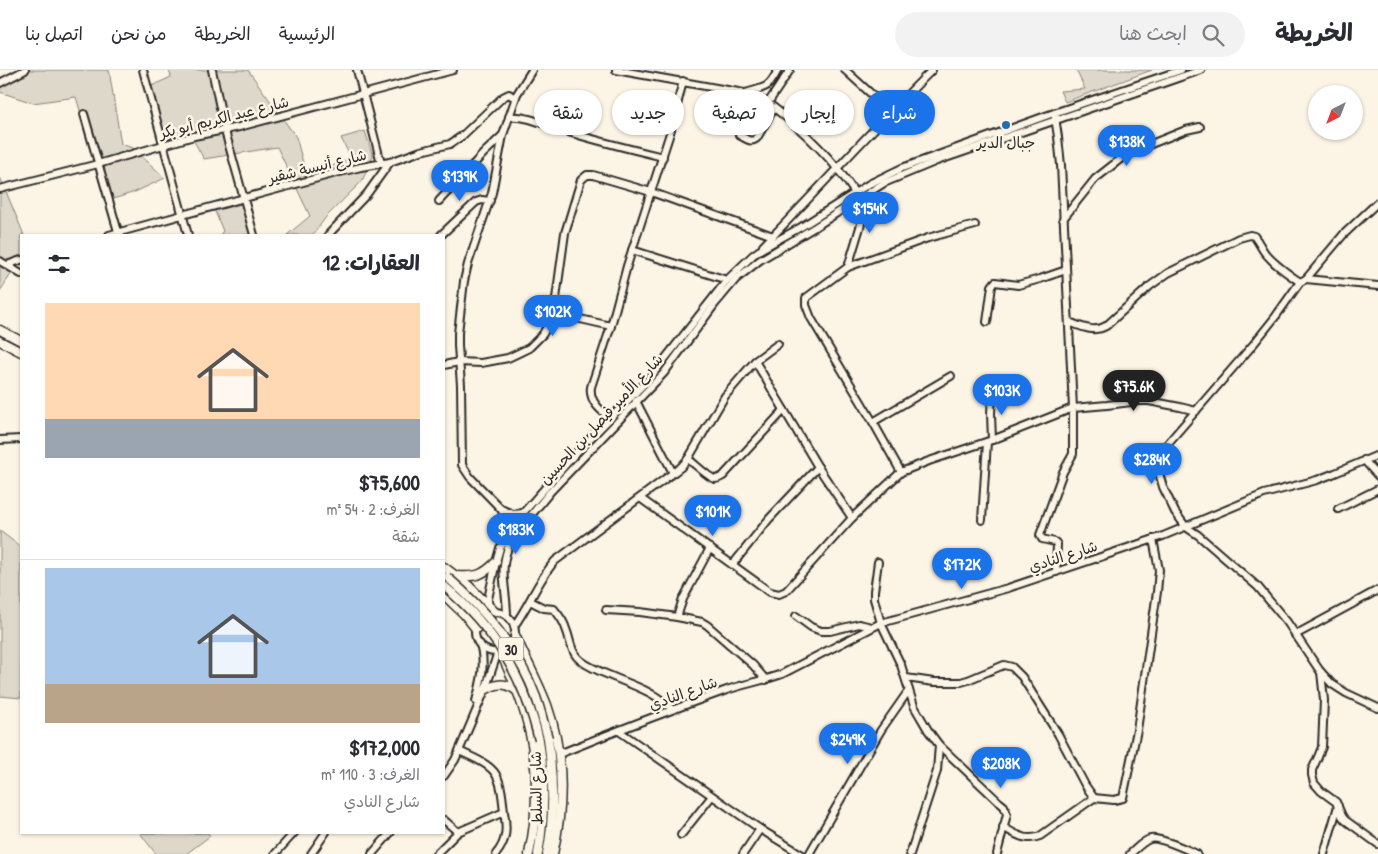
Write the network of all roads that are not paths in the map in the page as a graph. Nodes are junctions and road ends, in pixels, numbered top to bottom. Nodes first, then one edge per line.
1 (25, 70) edge
2 (143, 70) edge
3 (212, 70) edge
4 (357, 70) edge
5 (453, 70) edge
6 (532, 70) edge
7 (616, 70) edge
8 (778, 70) edge
9 (790, 70) edge
10 (845, 70) edge
11 (932, 70) edge
12 (1181, 70) edge
13 (1201, 70) edge
14 (774, 78) junction
15 (683, 81) junction
16 (782, 81) junction
17 (0, 84) edge
18 (729, 90) edge
19 (756, 90) edge
20 (867, 90) edge
21 (912, 90) edge
22 (363, 93) junction
23 (774, 94) edge
24 (515, 98) junction
25 (774, 108) edge
26 (1054, 113) junction
27 (84, 114) dead end
28 (509, 117) junction
29 (1056, 120) junction
30 (1200, 127) dead end
31 (226, 131) junction
32 (503, 135) junction
33 (741, 135) edge
34 (759, 135) edge
35 (868, 135) edge
36 (164, 145) junction
37 (663, 157) junction
38 (390, 162) junction
39 (381, 163) junction
40 (98, 164) junction
41 (373, 164) junction
42 (837, 169) junction
43 (380, 175) junction
44 (0, 188) edge
45 (651, 192) junction
46 (855, 193) junction
47 (244, 198) junction
48 (439, 201) dead end
49 (490, 201) junction
50 (854, 202) junction
51 (1378, 202) edge
52 (842, 205) junction
53 (183, 215) junction
54 (1063, 219) junction
55 (975, 225) dead end
56 (118, 234) edge
57 (188, 234) edge
58 (254, 234) edge
59 (329, 234) edge
60 (442, 234) edge
61 (773, 236) junction
62 (632, 250) junction
63 (760, 250) junction
64 (20, 260) edge
65 (0, 261) edge
66 (7, 265) junction
67 (848, 267) junction
68 (1066, 270) junction
69 (20, 273) edge
70 (1306, 279) junction
71 (727, 280) junction
72 (1300, 282) junction
73 (1378, 286) edge
74 (554, 313) junction
75 (987, 322) dead end
76 (1069, 322) junction
77 (611, 326) junction
78 (0, 330) edge
79 (20, 340) edge
80 (0, 341) edge
81 (778, 344) dead end
82 (20, 351) edge
83 (755, 361) junction
84 (459, 362) junction
85 (445, 364) edge
86 (951, 376) dead end
87 (992, 392) dead end
88 (633, 394) junction
89 (637, 402) junction
90 (1073, 408) junction
91 (784, 410) junction
92 (1196, 411) junction
93 (610, 418) junction
94 (873, 422) junction
95 (20, 439) edge
96 (0, 440) edge
97 (990, 441) junction
98 (1378, 455) edge
99 (688, 459) junction
100 (1364, 460) junction
101 (818, 467) junction
102 (901, 472) junction
103 (672, 473) junction
104 (1378, 476) edge
105 (1378, 489) edge
106 (640, 498) junction
107 (501, 509) junction
108 (1338, 509) dead end
109 (523, 512) junction
110 (852, 518) junction
111 (982, 520) dead end
112 (1186, 527) junction
113 (511, 529) junction
114 (1153, 539) junction
115 (710, 548) junction
116 (496, 562) junction
117 (878, 562) dead end
118 (733, 564) junction
119 (445, 568) edge
120 (1056, 572) junction
121 (445, 576) edge
122 (457, 576) junction
123 (445, 586) edge
124 (1378, 590) edge
125 (445, 596) edge
126 (530, 601) junction
127 (488, 604) junction
128 (606, 610) dead end
129 (492, 613) junction
130 (507, 616) junction
131 (796, 616) dead end
132 (677, 617) junction
133 (881, 623) junction
134 (514, 626) junction
135 (872, 627) junction
136 (476, 629) junction
137 (515, 635) junction
138 (1295, 635) junction
139 (480, 644) junction
140 (499, 652) junction
141 (1320, 671) junction
142 (906, 678) junction
143 (766, 680) junction
144 (485, 690) junction
145 (909, 690) junction
146 (518, 692) junction
147 (1378, 708) edge
148 (672, 709) junction
149 (472, 716) junction
150 (619, 731) junction
151 (939, 745) junction
152 (459, 751) junction
153 (559, 754) junction
154 (445, 775) edge
155 (712, 796) junction
156 (1094, 798) junction
157 (1338, 806) junction
158 (504, 812) junction
159 (445, 821) edge
160 (1003, 827) junction
161 (760, 829) junction
162 (458, 832) junction
163 (293, 834) edge
164 (325, 834) edge
165 (389, 834) edge
166 (681, 835) dead end
167 (1378, 844) edge
168 (275, 854) edge
169 (311, 854) edge
170 (372, 854) edge
171 (436, 854) edge
172 (496, 854) edge
173 (529, 854) edge
174 (538, 854) edge
175 (548, 854) edge
176 (554, 854) edge
177 (743, 854) edge
178 (801, 854) edge
179 (809, 854) edge
180 (910, 854) edge
181 (997, 854) edge
182 (1130, 854) edge
183 (1197, 854) edge
184 (1324, 854) edge

1 - 17 street
2 - 36 street
3 - 31 street
4 - 22 street
5 - 22 street, شارع عبد الكريم أبو بكر
6 - 24 street
7 - 15 street
8 - 14 street
9 - 16 street
10 - 20 street
11 - 21 street
12 - 26 street, شارع الأمير فيصل بن الحسين
13 - 29 street, شارع الأمير فيصل بن الحسين
14 - 16 street
14 - 19 street
15 - 18 street
15 - 37 street
16 - 23 street
22 - 31 street, شارع عبد الكريم أبو بكر
22 - 39 street
24 - 28 street
24 - 38 street, شارع أنيسة شقير
25 - 42 street
26 - 29 street
26 - 46 street, شارع الأمير فيصل بن الحسين
27 - 40 street
28 - 32 street
28 - 37 street
29 - 50 street, شارع الأمير فيصل بن الحسين
29 - 54 street
30 - 54 street
31 - 36 street, شارع عبد الكريم أبو بكر
31 - 47 street
32 - 48 street
32 - 49 street
33 - 34 street
35 - 42 street
36 - 40 street, شارع عبد الكريم أبو بكر
36 - 53 street
37 - 45 street
38 - 39 street, شارع أنيسة شقير
38 - 43 street
39 - 41 street, شارع أنيسة شقير
40 - 44 street, شارع عبد الكريم أبو بكر
40 - 56 street
41 - 43 street
41 - 47 street, شارع أنيسة شقير
42 - 46 street
42 - 61 street
43 - 59 street
45 - 61 street
45 - 62 street
45 - 74 street
46 - 52 street, شارع الأمير فيصل بن الحسين
47 - 53 street, شارع أنيسة شقير
47 - 58 street
49 - 60 street
49 - 84 street
50 - 52 street, شارع الأمير فيصل بن الحسين
50 - 67 street
51 - 70 street
52 - 63 street, شارع الأمير فيصل بن الحسين
52 - 89 street, شارع الأمير فيصل بن الحسين
53 - 56 street, شارع أنيسة شقير
53 - 57 street
54 - 68 street
55 - 67 street
61 - 63 street
62 - 71 street
62 - 77 street
63 - 71 street, شارع الأمير فيصل بن الحسين
64 - 66 street
65 - 66 street
66 - 69 street
67 - 94 street
68 - 75 street
68 - 76 street
70 - 72 street
70 - 73 street
71 - 88 street, شارع الأمير فيصل بن الحسين
72 - 76 street
72 - 92 street
74 - 77 street
74 - 84 street
76 - 90 street
77 - 93 street
78 - 79 main road
80 - 82 main road
81 - 83 street
83 - 91 street
83 - 99 street
84 - 85 street
84 - 107 street
86 - 94 street
87 - 97 street
88 - 89 street
88 - 93 street, شارع الأمير فيصل بن الحسين
89 - 103 street
89 - 130 street, شارع الأمير فيصل بن الحسين
90 - 92 street
90 - 97 street
90 - 120 street
91 - 99 street
91 - 101 street
92 - 112 street
93 - 109 street, شارع الأمير فيصل بن الحسين
94 - 102 street
95 - 96 street
97 - 102 street
97 - 111 street
98 - 100 street, شارع النادي
99 - 103 street
100 - 104 street
100 - 112 street, شارع النادي
101 - 110 street
101 - 118 street
102 - 110 street
103 - 106 street
105 - 108 street
106 - 115 street
106 - 126 street
107 - 109 street
107 - 113 street
109 - 113 street, شارع الأمير فيصل بن الحسين
110 - 118 street
112 - 114 street, شارع النادي
112 - 138 street
113 - 116 street, شارع الأمير فيصل بن الحسين
114 - 120 street, شارع النادي
114 - 156 street
115 - 118 street
115 - 132 street
116 - 122 main road
116 - 127 street, شارع الأمير فيصل بن الحسين
117 - 133 street
119 - 122 main road
120 - 133 street, شارع النادي
121 - 175 main road, شارع السلط / 30, bridge
122 - 127 main road
123 - 174 main road, شارع السلط / 30, bridge
124 - 138 street
125 - 136 main road
126 - 134 street
126 - 148 street
127 - 129 main road
128 - 132 street
129 - 130 street
129 - 136 street
130 - 134 street
131 - 135 street
132 - 143 street
133 - 135 street, شارع النادي
133 - 142 street
134 - 137 street
135 - 143 street, شارع النادي
136 - 139 street
137 - 140 street
137 - 153 main road
138 - 141 street
139 - 140 street
139 - 149 street
140 - 144 street
140 - 146 main road
141 - 147 street
141 - 157 street
142 - 145 street
142 - 156 street
143 - 148 street, شارع النادي
144 - 146 main road
144 - 149 street
145 - 151 street
145 - 179 street
146 - 173 main road
148 - 150 street, شارع النادي
149 - 152 street
150 - 153 street, شارع النادي
150 - 155 street
151 - 160 street
151 - 180 street
152 - 154 street
152 - 158 street
153 - 176 main road
155 - 161 street
155 - 166 street
156 - 160 street
157 - 167 street
157 - 184 street
158 - 162 street
158 - 172 street
159 - 162 street
160 - 181 street
161 - 177 street
161 - 178 street
162 - 171 street
163 - 168 street
164 - 169 street
165 - 170 street
182 - 183 street

